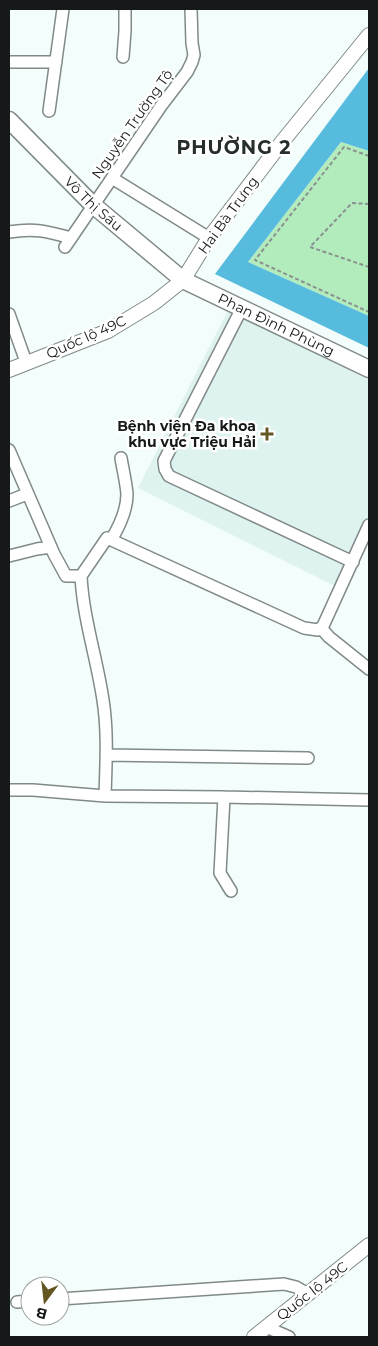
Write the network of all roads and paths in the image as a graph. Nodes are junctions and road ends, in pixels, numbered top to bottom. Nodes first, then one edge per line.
1 (63, 9) edge
2 (125, 9) edge
3 (191, 9) edge
4 (369, 35) edge
5 (122, 57) dead end
6 (9, 62) edge
7 (56, 62) junction
8 (50, 111) dead end
9 (9, 120) edge
10 (369, 156) edge
11 (112, 178) junction
12 (369, 204) edge
13 (93, 205) junction
14 (9, 232) edge
15 (209, 238) junction
16 (369, 266) edge
17 (183, 280) junction
18 (242, 308) junction
19 (369, 312) edge
20 (9, 314) edge
21 (26, 362) junction
22 (369, 369) edge
23 (9, 370) edge
24 (9, 450) edge
25 (121, 458) dead end
26 (27, 494) junction
27 (9, 501) edge
28 (369, 525) edge
29 (112, 540) junction
30 (51, 547) junction
31 (9, 556) edge
32 (353, 562) junction
33 (81, 576) junction
34 (321, 628) junction
35 (369, 670) edge
36 (106, 755) junction
37 (308, 758) dead end
38 (9, 790) edge
39 (105, 796) junction
40 (224, 797) junction
41 (369, 800) edge
42 (231, 891) dead end
43 (367, 1249) edge
44 (308, 1294) junction
45 (70, 1298) edge
46 (17, 1302) dead end
47 (20, 1302) edge
48 (268, 1326) junction
49 (254, 1337) edge
50 (289, 1337) edge

1 - 7 street
2 - 5 street
3 - 11 street, Nguyễn Trường Tộ
4 - 15 main road, Hai Bà Trưng
6 - 7 street
7 - 8 street
9 - 13 highway, Võ Thị Sáu
10 - 19 path
11 - 13 street, Nguyễn Trường Tộ
11 - 15 street
12 - 16 path
13 - 14 street, Nguyễn Trường Tộ
13 - 17 highway, Võ Thị Sáu
15 - 17 main road, Hai Bà Trưng
17 - 18 highway, Phan Đình Phùng
17 - 21 main road, Quốc lộ 49C
18 - 22 highway, Phan Đình Phùng
18 - 32 street
20 - 21 street
21 - 23 main road, Quốc lộ 49C
24 - 26 street
25 - 29 street
26 - 27 street
26 - 30 street
28 - 32 street
29 - 33 street
29 - 34 street
30 - 31 street
30 - 33 street
32 - 34 street
33 - 36 street
34 - 35 street
36 - 37 street
36 - 39 street
38 - 39 street
39 - 40 street
40 - 41 street
40 - 42 street
43 - 44 main road, Quốc lộ 49C
44 - 45 street
44 - 48 main road, Quốc lộ 49C
46 - 47 street
48 - 49 main road, Quốc lộ 49C
48 - 50 street

